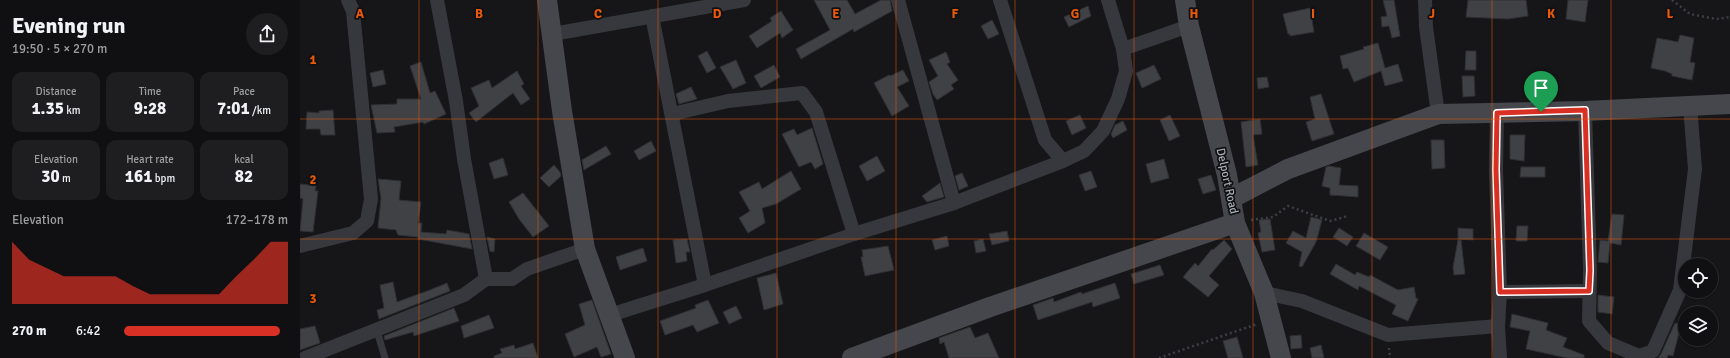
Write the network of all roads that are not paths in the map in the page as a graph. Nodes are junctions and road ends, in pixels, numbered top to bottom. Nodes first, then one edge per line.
1 (348, 0) edge
2 (437, 0) edge
3 (547, 0) edge
4 (744, 0) edge
5 (898, 0) edge
6 (1000, 0) edge
7 (1108, 0) edge
8 (1185, 0) edge
9 (1425, 0) edge
10 (652, 16) junction
11 (1189, 26) junction
12 (553, 34) junction
13 (1123, 49) junction
14 (1730, 104) edge
15 (1690, 105) junction
16 (1585, 110) junction
17 (1497, 113) junction
18 (672, 114) junction
19 (1438, 114) junction
20 (1063, 162) junction
21 (1232, 198) junction
22 (954, 204) junction
23 (1235, 223) junction
24 (854, 234) junction
25 (300, 246) edge
26 (585, 248) junction
27 (486, 279) junction
28 (705, 285) junction
29 (1589, 291) junction
30 (1500, 292) junction
31 (1264, 293) junction
32 (610, 315) junction
33 (1498, 326) junction
34 (377, 331) junction
35 (305, 358) edge
36 (384, 358) edge
37 (625, 358) edge
38 (852, 358) edge
39 (1280, 358) edge
40 (1500, 358) edge

1 - 25 street
2 - 27 street
3 - 12 street
4 - 10 street
5 - 22 street
6 - 20 street
7 - 13 street
8 - 11 street, Delport Road
9 - 19 street
10 - 12 street
10 - 18 street
11 - 13 street
11 - 21 street, Delport Road
12 - 26 street
13 - 20 street
14 - 15 street
15 - 16 street
15 - 29 street
16 - 17 street
16 - 29 street
17 - 19 street
17 - 30 street
18 - 24 street
18 - 28 street
19 - 21 street
20 - 22 street
21 - 23 street, Delport Road
22 - 24 street
23 - 31 street, Delport Road
23 - 38 street
24 - 28 street
26 - 27 street
26 - 32 street
27 - 34 street
28 - 32 street
29 - 30 street
30 - 33 street
31 - 33 street
31 - 39 street, Delport Road
32 - 37 street
33 - 40 street
34 - 35 street
34 - 36 lane

